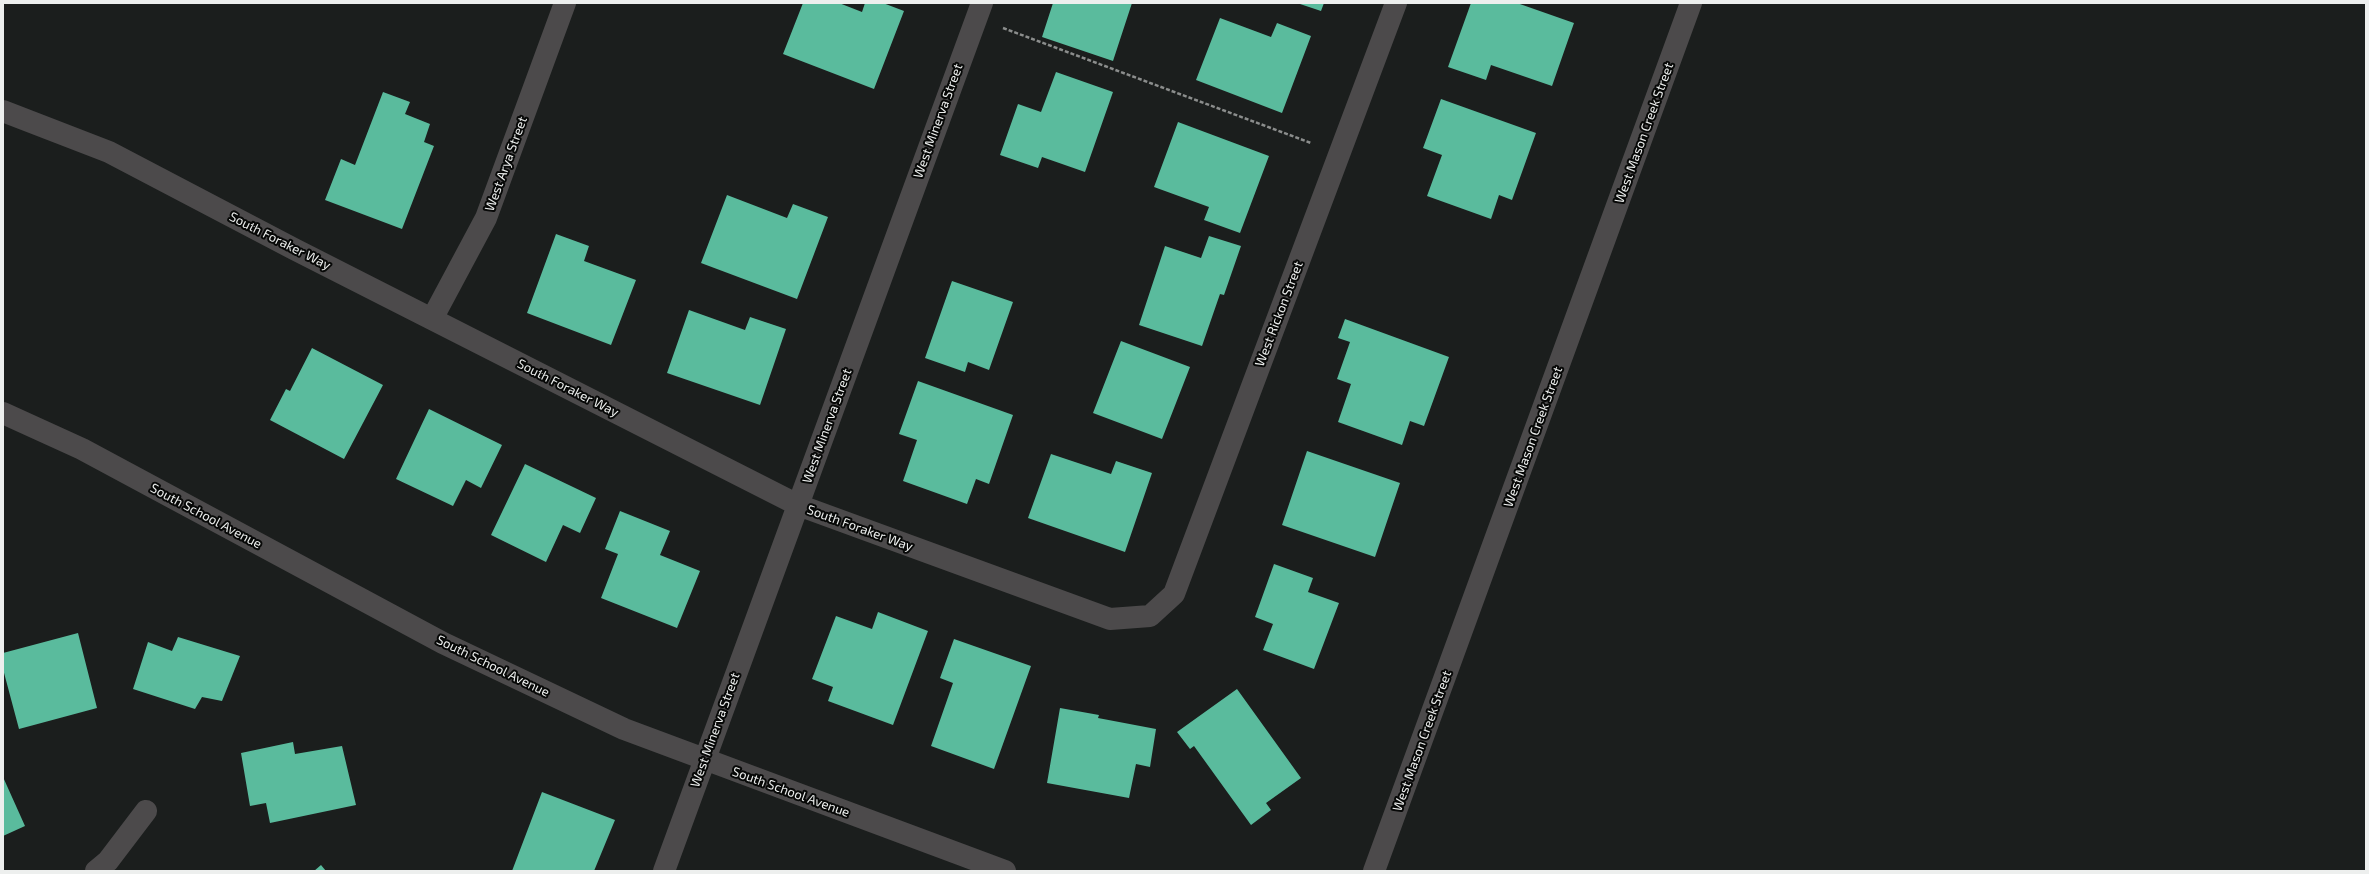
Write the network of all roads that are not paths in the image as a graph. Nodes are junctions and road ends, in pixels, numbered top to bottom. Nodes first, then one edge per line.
1 (565, 3) edge
2 (1396, 3) edge
3 (1692, 3) edge
4 (981, 6) edge
5 (3, 111) edge
6 (432, 319) junction
7 (3, 413) edge
8 (798, 505) junction
9 (1150, 616) joint
10 (704, 760) junction
11 (146, 811) dead end
12 (96, 871) edge
13 (664, 871) edge
14 (1005, 871) edge
15 (1374, 871) edge

1 - 6 street, West Arya Street
2 - 9 street, West Rickon Street
3 - 15 street, West Mason Creek Street
4 - 8 street, West Minerva Street
5 - 6 street, South Foraker Way
6 - 8 street, South Foraker Way
7 - 10 street, South School Avenue
8 - 9 street, South Foraker Way
8 - 10 street, West Minerva Street
10 - 13 street, West Minerva Street
10 - 14 street, South School Avenue
11 - 12 street

